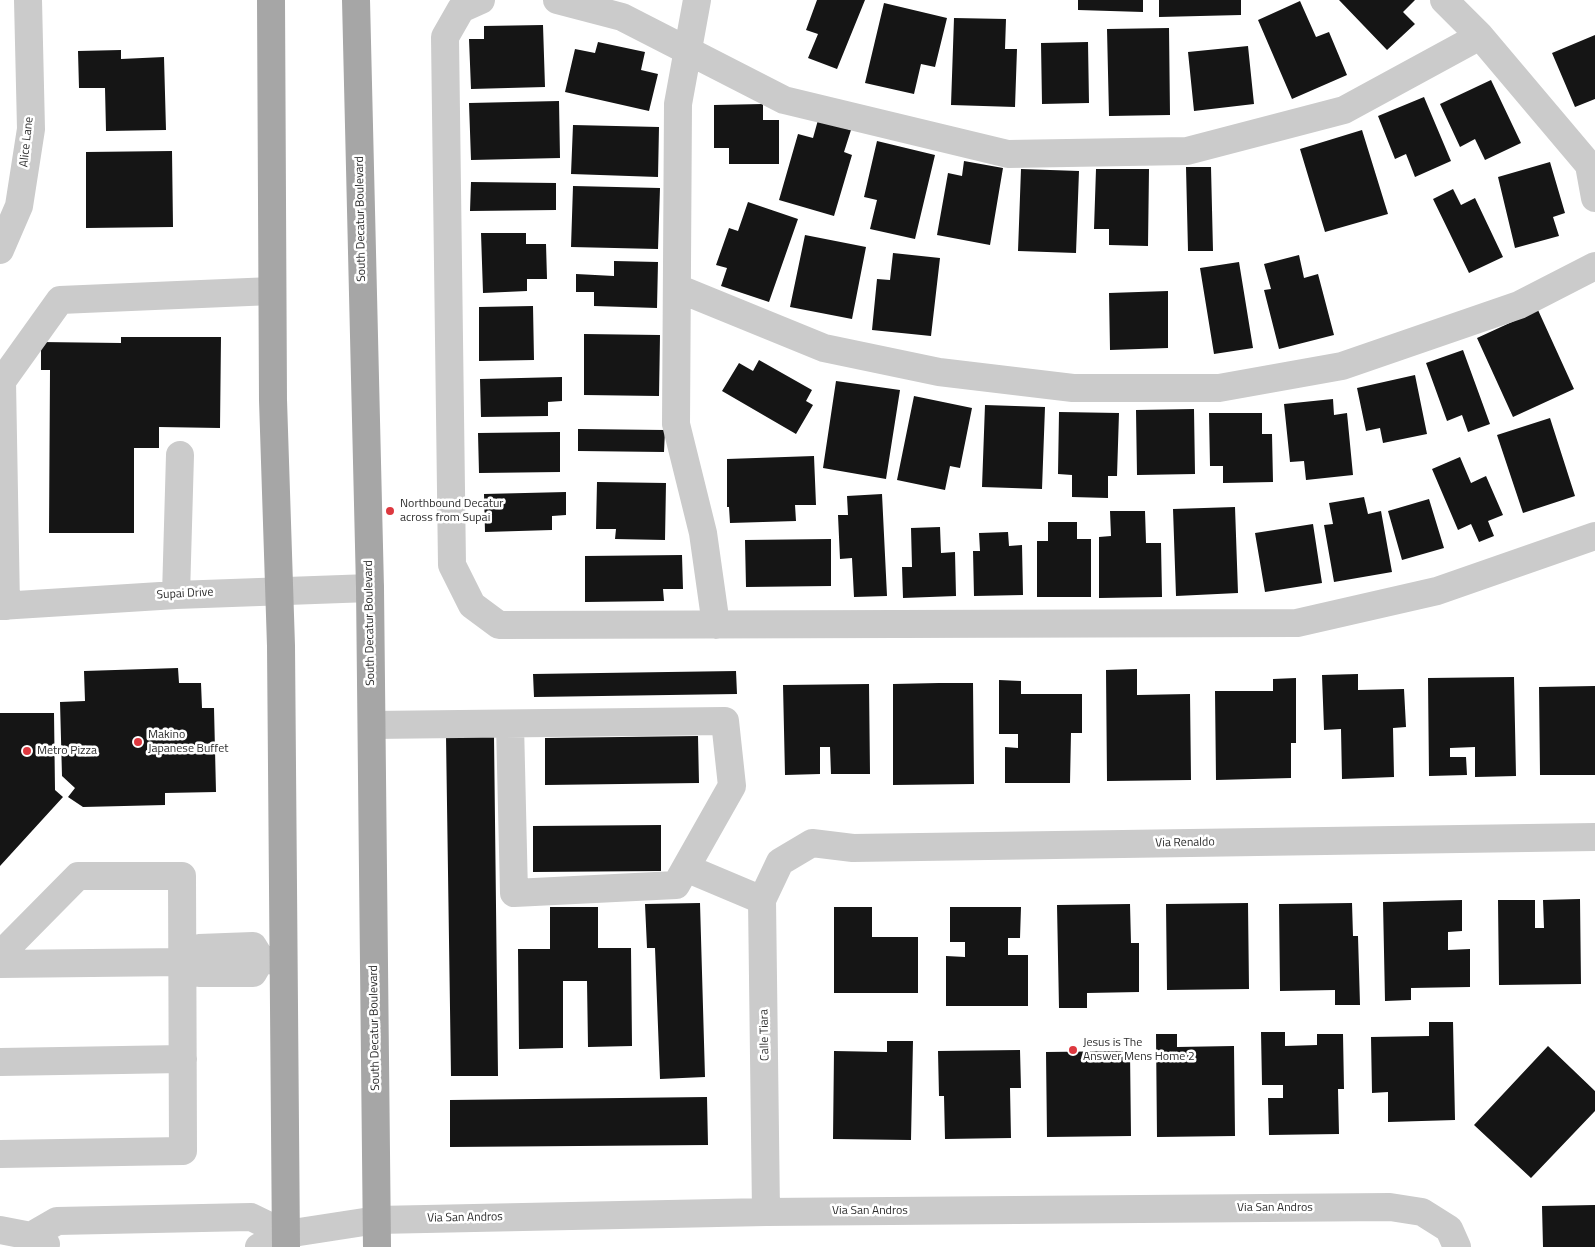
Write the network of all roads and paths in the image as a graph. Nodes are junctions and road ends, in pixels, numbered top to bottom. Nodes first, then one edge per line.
1 (28, 0) edge
2 (270, 0) edge
3 (356, 0) edge
4 (481, 0) edge
5 (557, 0) edge
6 (697, 0) edge
7 (1444, 0) edge
8 (1480, 36) junction
9 (688, 52) junction
10 (1595, 198) edge
11 (0, 250) edge
12 (1595, 266) edge
13 (677, 288) junction
14 (272, 291) junction
15 (180, 455) dead end
16 (1595, 536) edge
17 (370, 588) junction
18 (278, 590) junction
19 (176, 594) junction
20 (6, 611) edge
21 (716, 625) junction
22 (510, 724) junction
23 (372, 725) junction
24 (1595, 837) edge
25 (780, 862) joint
26 (686, 868) junction
27 (762, 900) junction
28 (0, 955) edge
29 (273, 961) junction
30 (182, 962) junction
31 (0, 964) edge
32 (183, 1059) junction
33 (0, 1062) edge
34 (0, 1154) edge
35 (766, 1212) junction
36 (377, 1220) junction
37 (0, 1230) edge
38 (1453, 1238) edge
39 (286, 1240) edge
40 (41, 1241) edge
41 (259, 1247) edge
42 (377, 1247) edge

1 - 11 street, Alice Lane
2 - 14 main road
3 - 17 main road, South Decatur Boulevard
4 - 21 street
5 - 9 street
6 - 9 street
7 - 8 street
8 - 9 street
8 - 10 street
9 - 13 street
12 - 13 street
13 - 21 street
14 - 18 main road
14 - 20 street
15 - 19 street
16 - 21 street
17 - 18 street, Supai Drive
17 - 23 main road, South Decatur Boulevard
18 - 19 street, Supai Drive
18 - 29 main road
19 - 20 street, Supai Drive
22 - 23 street
22 - 26 street
22 - 26 street
23 - 36 main road, South Decatur Boulevard
24 - 25 street, Via Renaldo
25 - 27 street, Calle Tiara
26 - 27 street
27 - 35 street, Calle Tiara
28 - 30 street
29 - 30 street
29 - 39 main road
30 - 31 street
30 - 32 street
32 - 33 street
32 - 34 street
35 - 36 street, Via San Andros
35 - 38 street, Via San Andros
36 - 39 street, Via San Andros
36 - 42 main road, South Decatur Boulevard
37 - 40 street
39 - 40 street
39 - 41 street, Via San Andros

